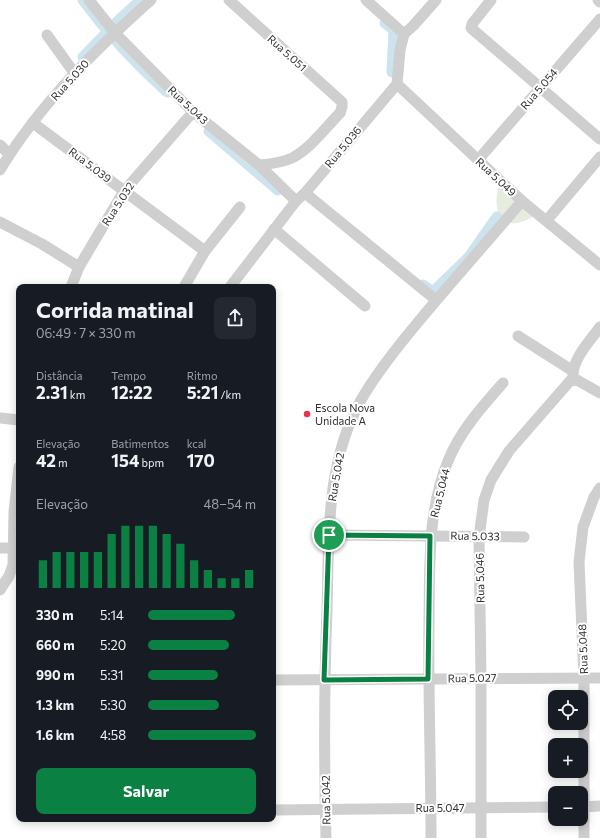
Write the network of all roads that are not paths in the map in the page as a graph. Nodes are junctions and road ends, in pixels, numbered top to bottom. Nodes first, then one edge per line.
1 (89, 0) edge
2 (151, 0) edge
3 (229, 0) edge
4 (366, 0) edge
5 (436, 0) edge
6 (491, 0) edge
7 (600, 19) edge
8 (114, 33) junction
9 (404, 34) junction
10 (47, 35) dead end
11 (75, 74) junction
12 (397, 84) junction
13 (540, 89) junction
14 (194, 112) junction
15 (33, 123) junction
16 (600, 139) edge
17 (0, 145) edge
18 (9, 154) junction
19 (600, 157) edge
20 (478, 160) junction
21 (259, 165) junction
22 (0, 170) edge
23 (124, 191) junction
24 (305, 192) junction
25 (296, 201) junction
26 (522, 201) junction
27 (240, 207) dead end
28 (547, 220) junction
29 (0, 222) edge
30 (274, 229) junction
31 (205, 251) junction
32 (600, 265) edge
33 (80, 267) junction
34 (72, 284) edge
35 (186, 284) edge
36 (232, 284) edge
37 (436, 300) junction
38 (365, 306) dead end
39 (600, 327) edge
40 (518, 336) dead end
41 (573, 375) junction
42 (503, 382) dead end
43 (600, 393) edge
44 (0, 418) edge
45 (16, 420) edge
46 (600, 488) edge
47 (16, 494) edge
48 (329, 535) junction
49 (430, 536) junction
50 (479, 537) junction
51 (524, 537) dead end
52 (0, 548) edge
53 (16, 548) edge
54 (0, 590) edge
55 (482, 678) junction
56 (584, 678) junction
57 (600, 678) edge
58 (428, 679) junction
59 (276, 680) edge
60 (324, 680) junction
61 (582, 786) edge
62 (600, 806) edge
63 (431, 807) junction
64 (548, 807) edge
65 (588, 807) edge
66 (481, 808) junction
67 (276, 810) edge
68 (326, 810) junction
69 (583, 826) edge
70 (326, 838) edge
71 (431, 838) edge
72 (481, 838) edge
73 (584, 838) edge

1 - 8 street, Rua 5.043
2 - 8 street, Rua 5.030
3 - 21 street, Rua 5.051
4 - 9 street
5 - 9 street
6 - 13 street
7 - 13 street, Rua 5.054
8 - 11 street, Rua 5.030
8 - 14 street, Rua 5.043
9 - 12 street
10 - 11 street
11 - 15 street, Rua 5.030
12 - 20 street, Rua 5.049
12 - 24 street, Rua 5.036
13 - 16 street
13 - 20 street, Rua 5.054
14 - 21 street, Rua 5.043
14 - 23 street, Rua 5.032
15 - 18 street, Rua 5.030
15 - 23 street, Rua 5.039
17 - 18 street
18 - 22 street, Rua 5.030
19 - 28 street
20 - 26 street, Rua 5.049
21 - 25 street, Rua 5.043
23 - 31 street, Rua 5.039
23 - 33 street, Rua 5.032
24 - 25 street, Rua 5.036
24 - 37 street
25 - 30 street, Rua 5.036
26 - 28 street, Rua 5.049
26 - 37 street, Rua 5.042
27 - 31 street
28 - 32 street, Rua 5.049
29 - 33 street
30 - 36 street, Rua 5.036
30 - 38 street
31 - 35 street
33 - 34 street, Rua 5.032
37 - 48 street, Rua 5.042
39 - 41 street, Rua 5.046
40 - 41 street
41 - 43 street
41 - 50 street, Rua 5.046
42 - 49 street, Rua 5.044
44 - 45 street
46 - 56 street, Rua 5.048
47 - 53 street
48 - 49 street, Rua 5.033
48 - 60 street, Rua 5.042
49 - 50 street, Rua 5.033
49 - 58 street, Rua 5.044
50 - 51 street, Rua 5.033
50 - 55 street, Rua 5.046
52 - 53 street
53 - 54 street
55 - 56 street, Rua 5.027
55 - 58 street, Rua 5.027
55 - 66 street, Rua 5.046
56 - 57 street, Rua 5.027
56 - 61 street, Rua 5.048
58 - 60 street, Rua 5.027
58 - 63 street, Rua 5.044
59 - 60 street, Rua 5.027
60 - 68 street, Rua 5.042
62 - 65 street
63 - 66 street, Rua 5.047
63 - 68 street, Rua 5.047
63 - 71 street, Rua 5.044
64 - 66 street, Rua 5.047
66 - 72 street, Rua 5.046
67 - 68 street, Rua 5.047
68 - 70 street, Rua 5.042
69 - 73 street, Rua 5.048

